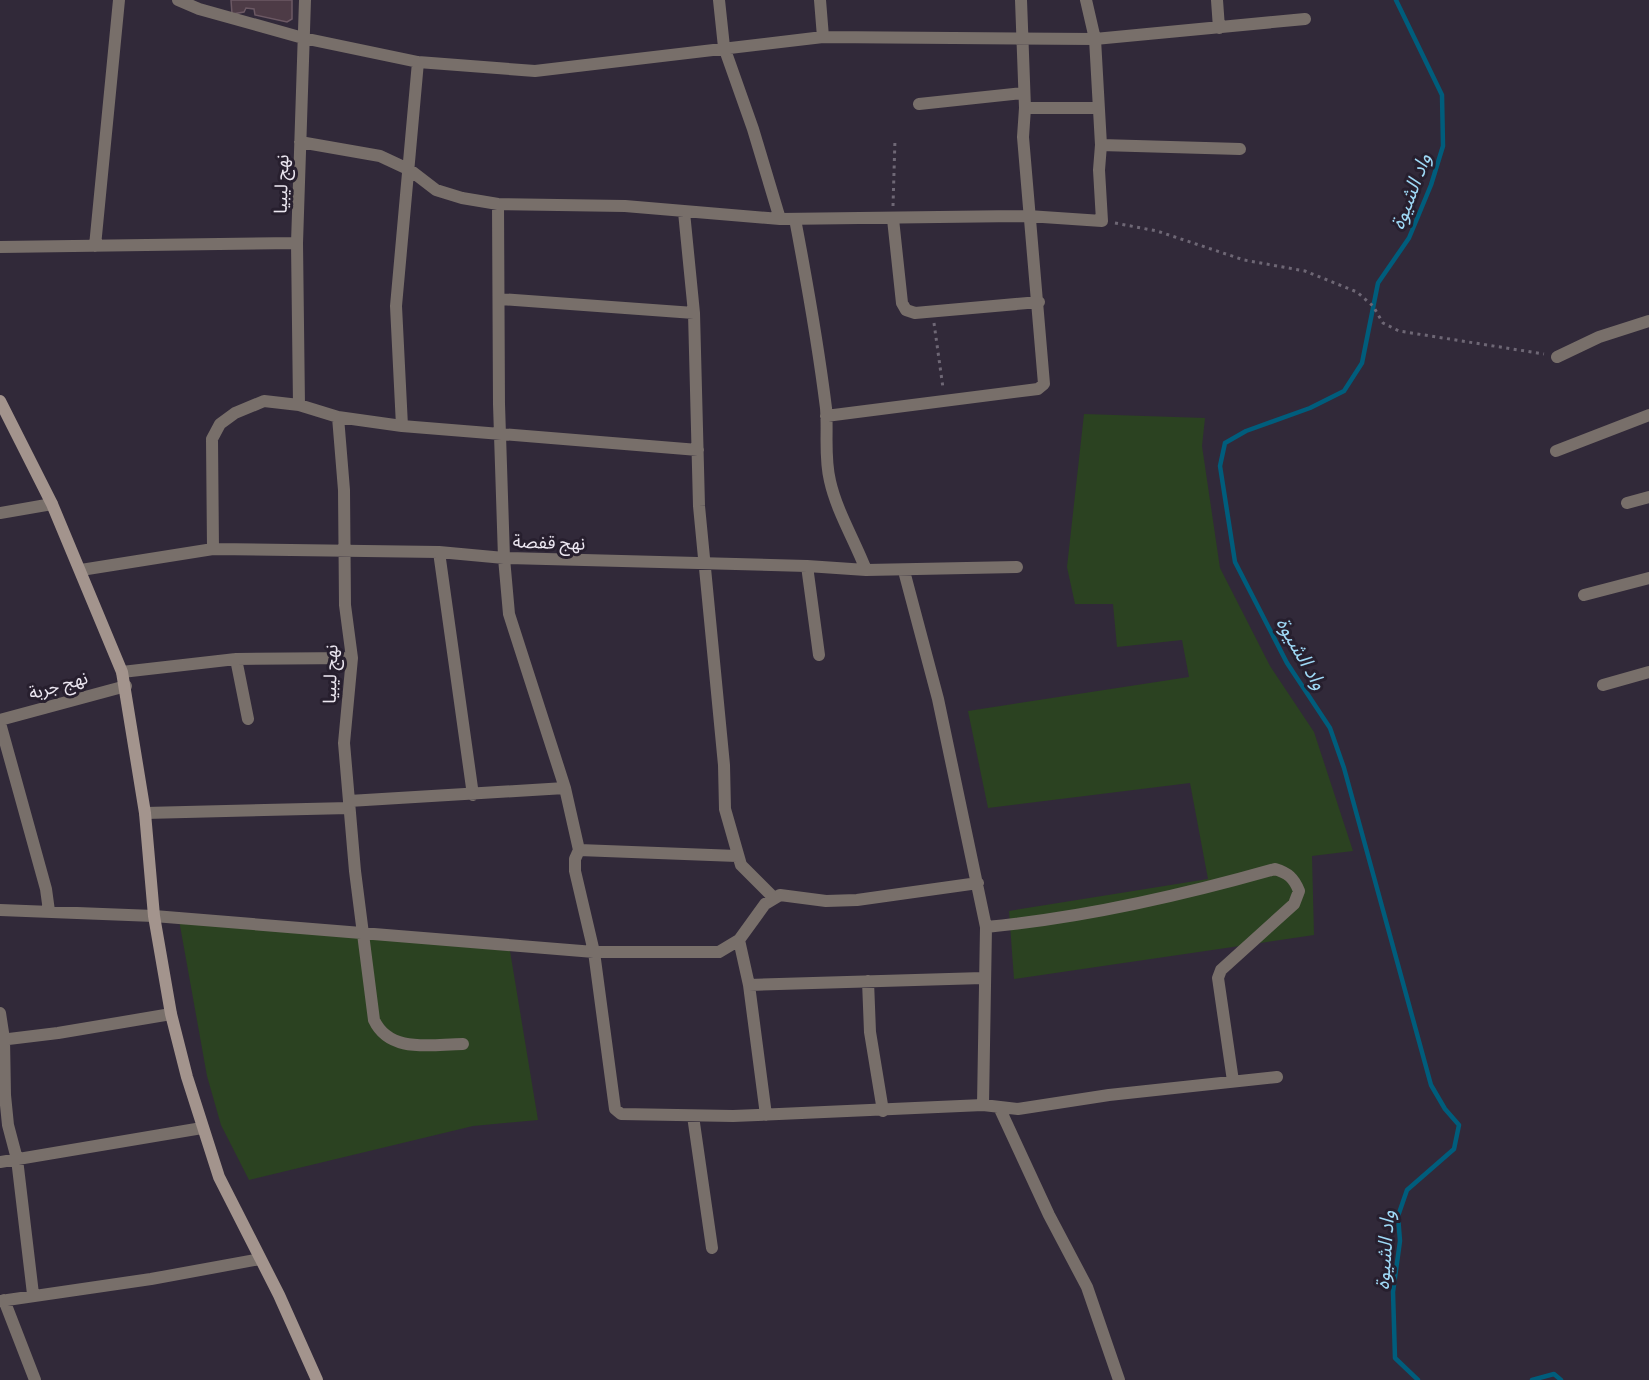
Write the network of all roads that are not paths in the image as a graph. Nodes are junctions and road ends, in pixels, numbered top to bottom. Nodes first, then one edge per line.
1 (118, 0) edge
2 (178, 0) edge
3 (305, 0) edge
4 (719, 0) edge
5 (820, 0) edge
6 (1021, 0) edge
7 (1086, 0) edge
8 (1217, 0) edge
9 (1305, 20) dead end
10 (1219, 28) junction
11 (823, 37) junction
12 (1021, 37) junction
13 (303, 38) junction
14 (1095, 39) junction
15 (724, 47) junction
16 (418, 62) junction
17 (1023, 93) junction
18 (919, 104) dead end
19 (1025, 108) junction
20 (1097, 108) junction
21 (300, 142) junction
22 (1101, 145) junction
23 (1240, 149) dead end
24 (410, 170) junction
25 (498, 204) junction
26 (684, 212) junction
27 (1029, 216) junction
28 (780, 219) junction
29 (795, 219) junction
30 (892, 219) junction
31 (297, 243) junction
32 (95, 246) junction
33 (0, 247) edge
34 (500, 299) junction
35 (1039, 302) junction
36 (694, 313) junction
37 (1649, 321) edge
38 (1557, 357) road end
39 (0, 401) edge
40 (299, 405) junction
41 (1649, 415) edge
42 (826, 416) junction
43 (338, 417) junction
44 (402, 426) junction
45 (501, 436) junction
46 (699, 450) junction
47 (1556, 451) dead end
48 (1649, 497) edge
49 (1627, 503) dead end
50 (52, 504) junction
51 (0, 513) edge
52 (213, 549) junction
53 (343, 550) junction
54 (438, 552) junction
55 (504, 558) junction
56 (704, 563) junction
57 (807, 566) junction
58 (1017, 567) dead end
59 (81, 570) junction
60 (867, 570) junction
61 (904, 571) junction
62 (1649, 578) edge
63 (1584, 595) dead end
64 (819, 655) dead end
65 (352, 658) junction
66 (236, 659) junction
67 (122, 672) junction
68 (1649, 672) edge
69 (1604, 685) dead end
70 (126, 686) junction
71 (248, 719) dead end
72 (0, 721) edge
73 (566, 788) junction
74 (473, 795) junction
75 (349, 804) junction
76 (145, 813) junction
77 (579, 850) junction
78 (737, 856) junction
79 (978, 883) junction
80 (773, 897) junction
81 (0, 910) edge
82 (49, 911) junction
83 (154, 916) junction
84 (986, 927) junction
85 (362, 932) junction
86 (739, 940) junction
87 (594, 952) junction
88 (983, 978) junction
89 (868, 981) junction
90 (749, 985) junction
91 (0, 1013) edge
92 (171, 1014) junction
93 (2, 1040) edge
94 (463, 1044) dead end
95 (1277, 1077) dead end
96 (1233, 1081) junction
97 (983, 1106) junction
98 (999, 1107) junction
99 (884, 1111) junction
100 (766, 1115) junction
101 (693, 1116) junction
102 (202, 1128) junction
103 (17, 1159) junction
104 (0, 1162) edge
105 (712, 1248) dead end
106 (260, 1259) junction
107 (33, 1294) junction
108 (2, 1300) edge
109 (35, 1380) edge
110 (317, 1380) edge
111 (1119, 1380) edge

1 - 32 street
2 - 13 street
3 - 13 street, نهج ليبيا
4 - 15 street
5 - 11 street
6 - 12 street
7 - 14 street
8 - 10 street
9 - 10 street
10 - 14 street
11 - 12 street
11 - 15 street
12 - 14 street
12 - 17 street
13 - 16 street
13 - 21 street, نهج ليبيا
14 - 20 street
15 - 16 street
15 - 28 street
16 - 24 street
17 - 18 street
17 - 19 street
19 - 20 street
19 - 27 street
20 - 22 street
21 - 24 street
21 - 31 street, نهج ليبيا
22 - 23 street
22 - 27 street
24 - 25 street
24 - 44 street
25 - 26 street
25 - 34 street
26 - 28 street
26 - 36 street
27 - 30 street
27 - 35 street
28 - 29 street
29 - 30 street
29 - 42 street
30 - 35 street
31 - 32 street
31 - 40 street, نهج ليبيا
32 - 33 street
34 - 36 street
34 - 45 street
35 - 42 street
36 - 46 street
37 - 38 street
39 - 50 main road
40 - 43 street
40 - 52 street
41 - 47 street
42 - 60 street
43 - 44 street
43 - 53 street, نهج ليبيا
44 - 45 street
45 - 46 street
45 - 55 street
46 - 56 street
48 - 49 street
50 - 51 street
50 - 59 main road
52 - 53 street, نهج قفصة
52 - 59 street, نهج قفصة
53 - 54 street, نهج قفصة
53 - 65 street, نهج ليبيا
54 - 55 street, نهج قفصة
54 - 74 street
55 - 56 street, نهج قفصة
55 - 73 street
56 - 57 street, نهج قفصة
56 - 78 street
57 - 60 street, نهج قفصة
57 - 64 street
58 - 61 street, نهج قفصة
59 - 67 main road
60 - 61 street, نهج قفصة
61 - 79 street
62 - 63 street
65 - 66 street
65 - 75 street, نهج ليبيا
66 - 67 street
66 - 71 street
67 - 70 main road
68 - 69 street
70 - 72 street, نهج جربة
70 - 76 main road
72 - 82 street
73 - 74 street
73 - 77 street
74 - 75 street
75 - 76 street
75 - 85 street, نهج ليبيا
76 - 83 main road
77 - 78 street
77 - 87 street
78 - 80 street
79 - 80 street
79 - 84 street
80 - 86 street
81 - 82 street
82 - 83 street
83 - 85 street
83 - 92 main road
84 - 88 street
84 - 96 street
85 - 87 street
85 - 94 street, نهج ليبيا
86 - 87 street
86 - 90 street
87 - 101 street
88 - 89 street
88 - 97 street
89 - 90 street
89 - 99 street
90 - 100 street
91 - 93 street
92 - 93 street
92 - 102 main road
93 - 103 street
95 - 96 street
96 - 98 street
97 - 98 street
97 - 99 street
98 - 111 street
99 - 100 street
100 - 101 street
101 - 105 street
102 - 103 street
102 - 106 main road
103 - 104 street
103 - 107 street
106 - 107 street
106 - 110 main road
107 - 108 street
108 - 109 street

